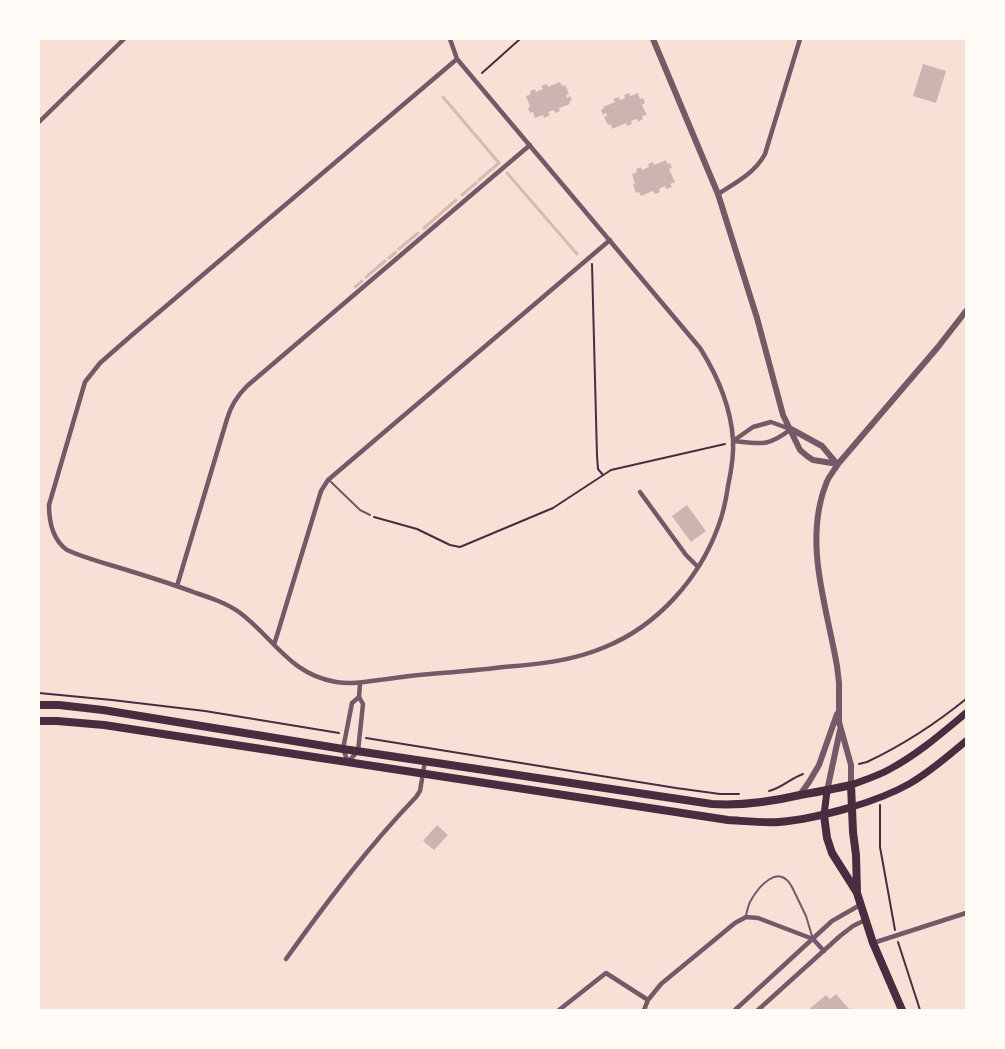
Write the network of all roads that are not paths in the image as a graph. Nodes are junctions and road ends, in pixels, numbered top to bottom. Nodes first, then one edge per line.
1 (124, 39) edge
2 (450, 39) edge
3 (653, 39) edge
4 (800, 39) edge
5 (457, 59) junction
6 (39, 122) edge
7 (530, 145) junction
8 (718, 194) junction
9 (610, 240) junction
10 (966, 311) edge
11 (791, 429) junction
12 (733, 441) junction
13 (838, 464) junction
14 (328, 480) junction
15 (640, 492) dead end
16 (370, 515) road end
17 (698, 567) junction
18 (177, 586) junction
19 (274, 645) junction
20 (360, 684) junction
21 (359, 697) junction
22 (39, 705) edge
23 (838, 711) junction
24 (966, 713) edge
25 (39, 721) edge
26 (840, 730) junction
27 (966, 741) edge
28 (343, 749) junction
29 (358, 751) junction
30 (426, 760) junction
31 (348, 762) junction
32 (423, 774) junction
33 (851, 785) junction
34 (827, 791) junction
35 (800, 796) junction
36 (852, 807) junction
37 (824, 815) junction
38 (856, 893) junction
39 (860, 905) junction
40 (966, 913) edge
41 (746, 917) junction
42 (865, 920) junction
43 (813, 939) junction
44 (873, 943) junction
45 (824, 951) junction
46 (286, 959) dead end
47 (648, 1000) junction
48 (559, 1010) edge
49 (644, 1010) edge
50 (735, 1010) edge
51 (758, 1010) edge
52 (902, 1010) edge

1 - 6 street
2 - 5 street
3 - 8 street
4 - 8 street
5 - 7 street
5 - 18 street
7 - 9 street
7 - 18 street
8 - 11 street
9 - 12 street
9 - 14 street
10 - 13 street
11 - 12 street
11 - 12 street
11 - 13 street
11 - 13 street
12 - 17 street
13 - 23 street
14 - 16 lane
14 - 19 street
15 - 17 street
17 - 20 street
18 - 19 street
19 - 20 street
20 - 21 street
21 - 28 street
21 - 29 street
22 - 28 main road
23 - 26 street
23 - 35 street
24 - 33 main road
25 - 31 main road
26 - 33 street
26 - 34 street
27 - 36 main road
28 - 29 main road
28 - 31 street
29 - 30 main road
29 - 31 street
30 - 32 street
30 - 35 main road
31 - 32 main road
32 - 37 main road
32 - 46 street
33 - 34 main road
33 - 36 main road
34 - 35 main road
34 - 37 main road
36 - 37 main road
36 - 38 main road
37 - 38 main road
38 - 39 main road
39 - 42 main road
39 - 43 street
40 - 44 street
41 - 43 street
41 - 43 lane
41 - 47 street
42 - 44 main road
42 - 45 street
43 - 45 street
43 - 50 street
44 - 52 main road
45 - 51 street
47 - 48 street
47 - 49 street

